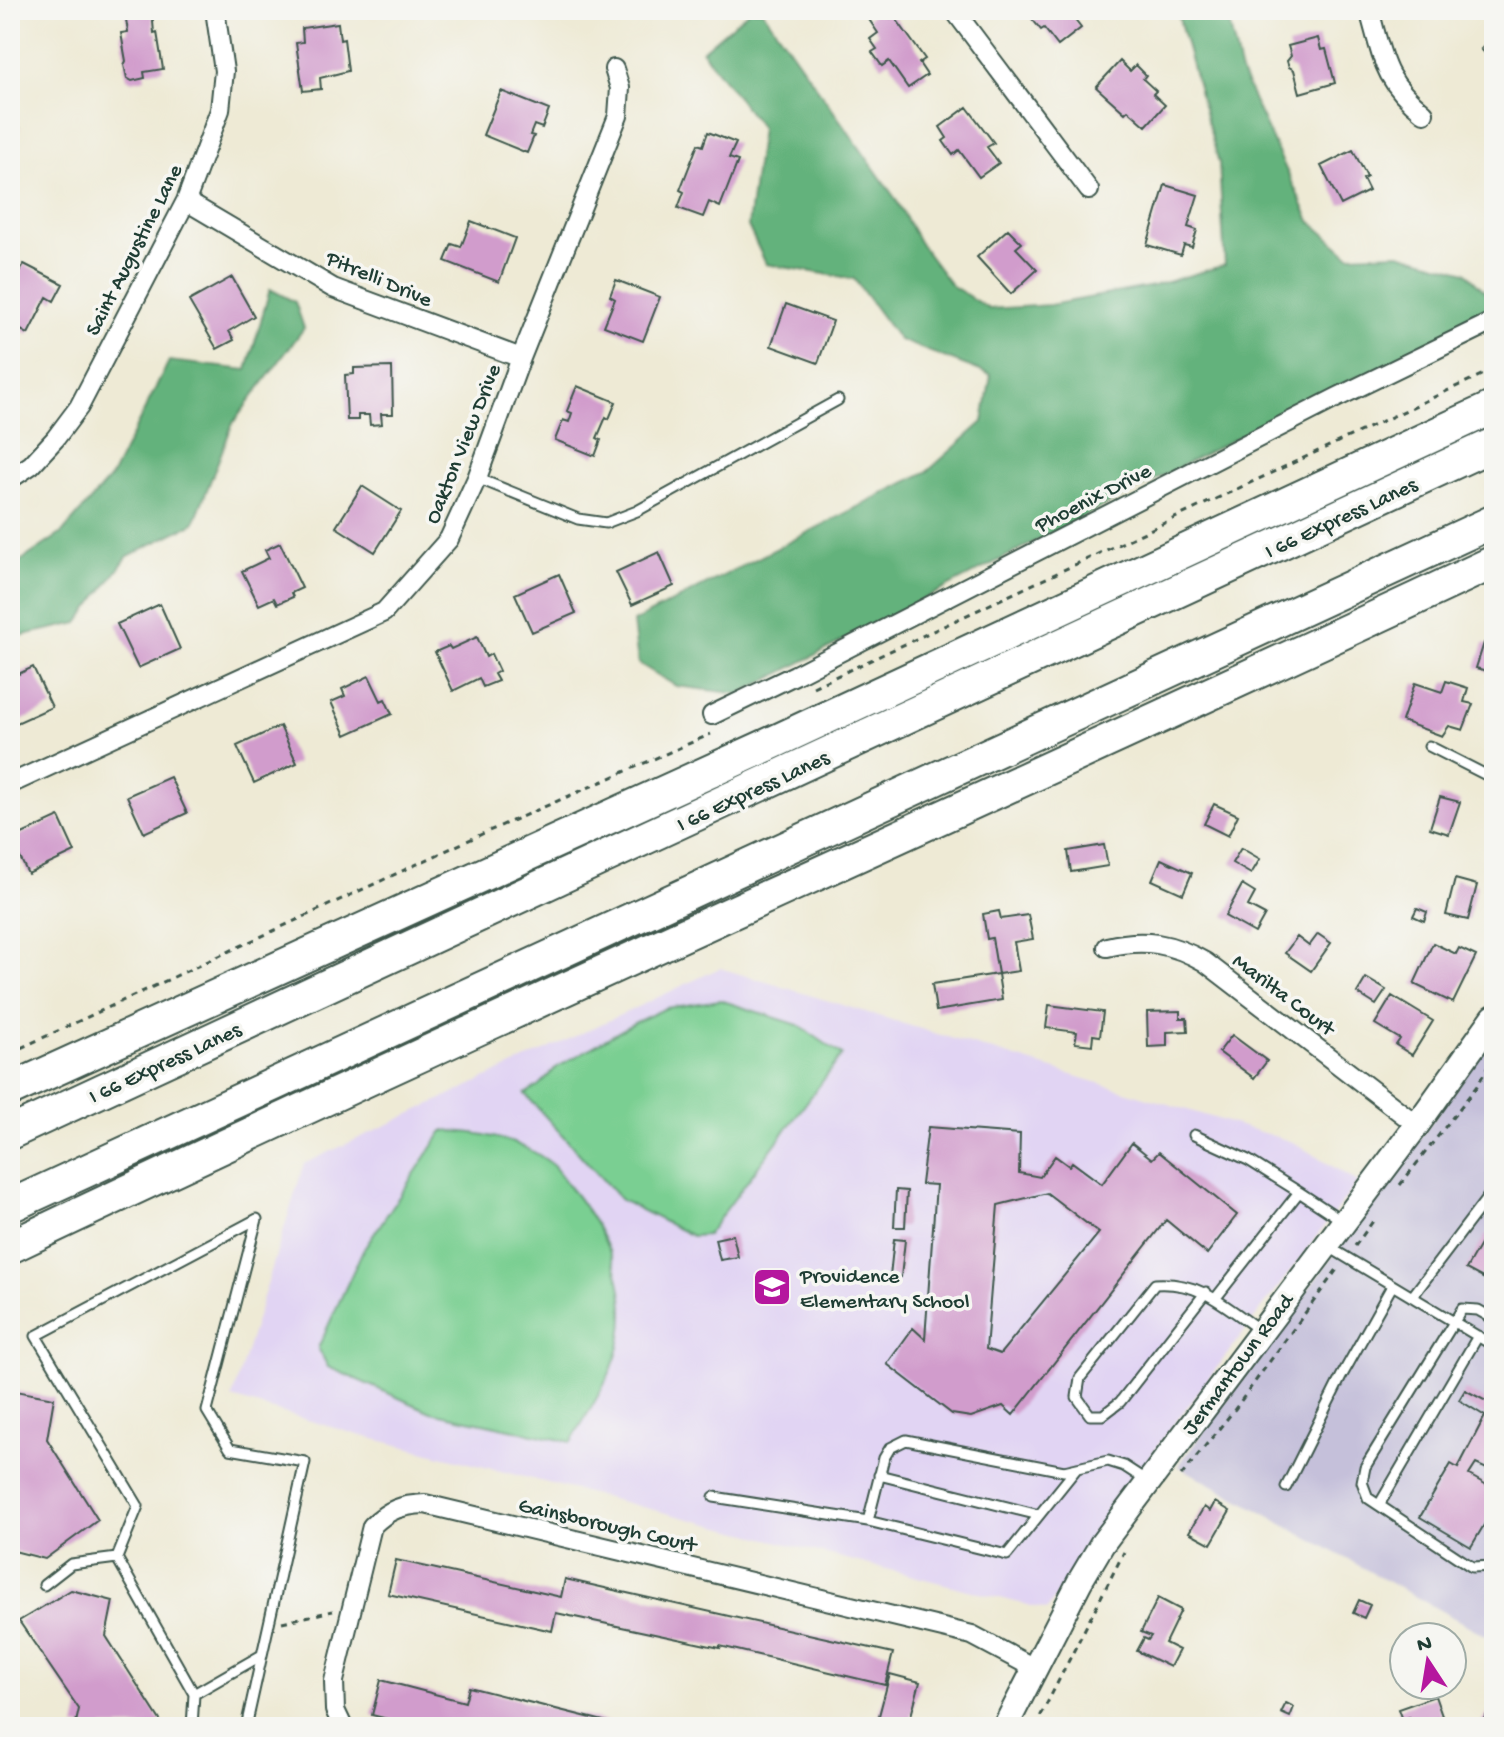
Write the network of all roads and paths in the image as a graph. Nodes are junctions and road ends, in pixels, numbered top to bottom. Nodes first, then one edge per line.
1 (215, 10) edge
2 (954, 10) edge
3 (1369, 10) edge
4 (614, 69) dead end
5 (1424, 113) dead end
6 (1089, 190) dead end
7 (186, 201) junction
8 (1494, 321) edge
9 (521, 358) junction
10 (838, 400) dead end
11 (1494, 407) edge
12 (1494, 444) edge
13 (477, 478) junction
14 (10, 479) edge
15 (1494, 521) edge
16 (1494, 562) edge
17 (712, 715) dead end
18 (1429, 746) dead end
19 (1494, 779) edge
20 (10, 784) edge
21 (1107, 947) dead end
22 (1494, 1017) edge
23 (1494, 1056) edge
24 (10, 1090) edge
25 (1417, 1125) junction
26 (10, 1133) edge
27 (1194, 1135) dead end
28 (1493, 1189) edge
29 (1299, 1192) junction
30 (1394, 1193) dead end
31 (10, 1206) edge
32 (1376, 1216) dead end
33 (1343, 1221) junction
34 (10, 1247) edge
35 (1336, 1251) junction
36 (1392, 1286) junction
37 (1211, 1295) junction
38 (1412, 1297) junction
39 (1494, 1319) edge
40 (1453, 1321) junction
41 (1261, 1331) junction
42 (1478, 1336) junction
43 (1494, 1346) edge
44 (1077, 1468) junction
45 (879, 1475) junction
46 (1180, 1477) dead end
47 (1147, 1481) junction
48 (1286, 1487) dead end
49 (714, 1497) dead end
50 (1379, 1505) junction
51 (1039, 1515) junction
52 (868, 1521) junction
53 (1125, 1550) dead end
54 (117, 1558) junction
55 (1494, 1566) edge
56 (44, 1585) dead end
57 (352, 1607) junction
58 (269, 1625) junction
59 (262, 1655) junction
60 (1034, 1668) junction
61 (194, 1694) junction
62 (192, 1727) edge
63 (246, 1727) edge
64 (343, 1727) edge
65 (1005, 1727) edge
66 (1035, 1727) edge

1 - 7 street, Saint Augustine Lane
2 - 6 street
3 - 5 street
4 - 9 street, Oakton View Drive
7 - 9 street, Pitrelli Drive
7 - 14 street, Saint Augustine Lane
8 - 17 street, Phoenix Drive
9 - 13 street, Oakton View Drive
10 - 13 lane
11 - 24 highway
12 - 26 highway, I 66 Express Lanes
13 - 20 street, Oakton View Drive
15 - 31 highway
16 - 34 highway
18 - 19 lane
21 - 25 street, Marilta Court
22 - 25 main road, Jermantown Road
23 - 30 path
25 - 33 main road, Jermantown Road
27 - 29 lane
28 - 38 lane
29 - 33 lane
29 - 37 lane
32 - 35 path
33 - 35 main road, Jermantown Road
35 - 36 lane
35 - 41 main road, Jermantown Road
35 - 46 path
36 - 38 lane
36 - 48 lane
37 - 37 lane
37 - 41 lane
38 - 40 lane
39 - 40 lane
40 - 42 lane
40 - 50 lane
41 - 47 main road, Jermantown Road
42 - 43 lane
42 - 50 lane
44 - 45 lane
44 - 47 lane
44 - 51 lane
45 - 51 lane
45 - 52 lane
47 - 60 main road, Jermantown Road
49 - 52 lane
50 - 55 lane
51 - 52 lane
53 - 66 path
54 - 56 lane
54 - 58 lane
54 - 61 lane
57 - 58 path
57 - 60 street, Gainsborough Court
57 - 64 street, Gainsborough Court
58 - 59 lane
59 - 61 lane
59 - 63 lane
60 - 65 main road, Jermantown Road
61 - 62 lane

